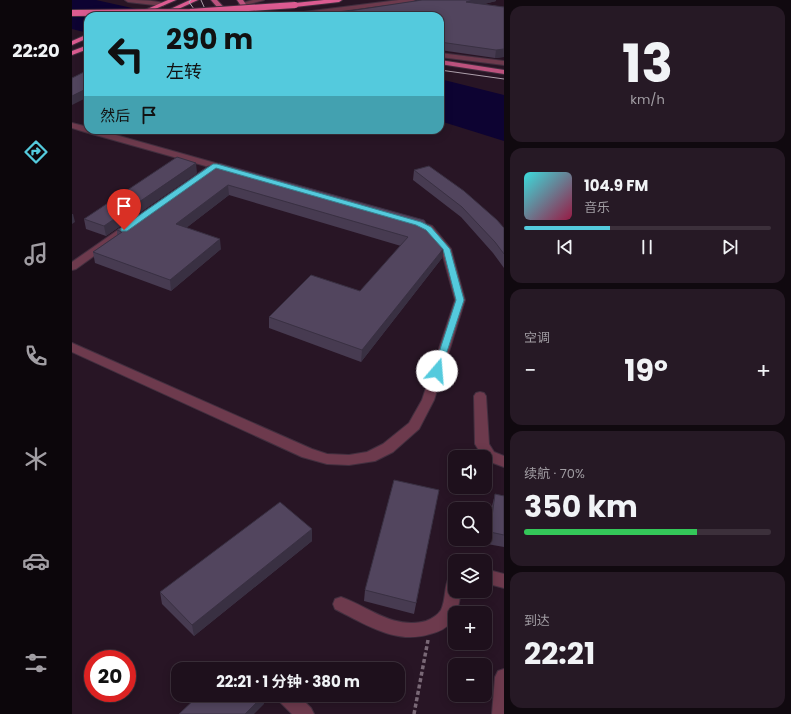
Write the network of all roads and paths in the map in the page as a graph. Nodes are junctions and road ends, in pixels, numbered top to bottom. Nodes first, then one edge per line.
1 (128, 0) edge
2 (172, 0) edge
3 (195, 0) edge
4 (214, 0) edge
5 (261, 0) edge
6 (304, 0) edge
7 (339, 0) edge
8 (412, 0) edge
9 (241, 2) edge
10 (163, 4) junction
11 (72, 10) edge
12 (143, 12) edge
13 (168, 12) edge
14 (190, 12) edge
15 (224, 12) edge
16 (248, 12) edge
17 (325, 12) edge
18 (72, 14) edge
19 (84, 14) edge
20 (84, 38) edge
21 (72, 43) edge
22 (84, 48) edge
23 (72, 53) edge
24 (444, 56) edge
25 (444, 63) edge
26 (504, 63) edge
27 (504, 72) edge
28 (72, 125) edge
29 (84, 129) edge
30 (103, 134) edge
31 (215, 166) junction
32 (238, 172) edge
33 (202, 175) edge
34 (137, 221) edge
35 (411, 222) edge
36 (72, 267) edge
37 (72, 347) edge
38 (480, 396) dead end
39 (504, 462) edge
40 (492, 578) edge
41 (504, 581) edge
42 (451, 598) edge
43 (341, 604) dead end
44 (431, 627) junction
45 (504, 678) edge
46 (292, 702) edge
47 (305, 714) edge
48 (414, 714) edge
49 (501, 714) edge

1 - 10 street
2 - 10 highway
3 - 13 highway, bridge
4 - 15 main road
5 - 9 street
6 - 11 highway, bridge
7 - 14 highway, bridge
8 - 17 street
9 - 16 main road
10 - 12 highway, bridge
18 - 19 highway, bridge
20 - 21 highway
22 - 23 highway
24 - 26 street
25 - 27 main road
28 - 29 street
30 - 31 street
31 - 32 street
31 - 33 street
34 - 36 street
35 - 37 street
38 - 39 street
40 - 41 street
42 - 44 street
43 - 44 street
44 - 48 path
45 - 49 street
46 - 47 street

